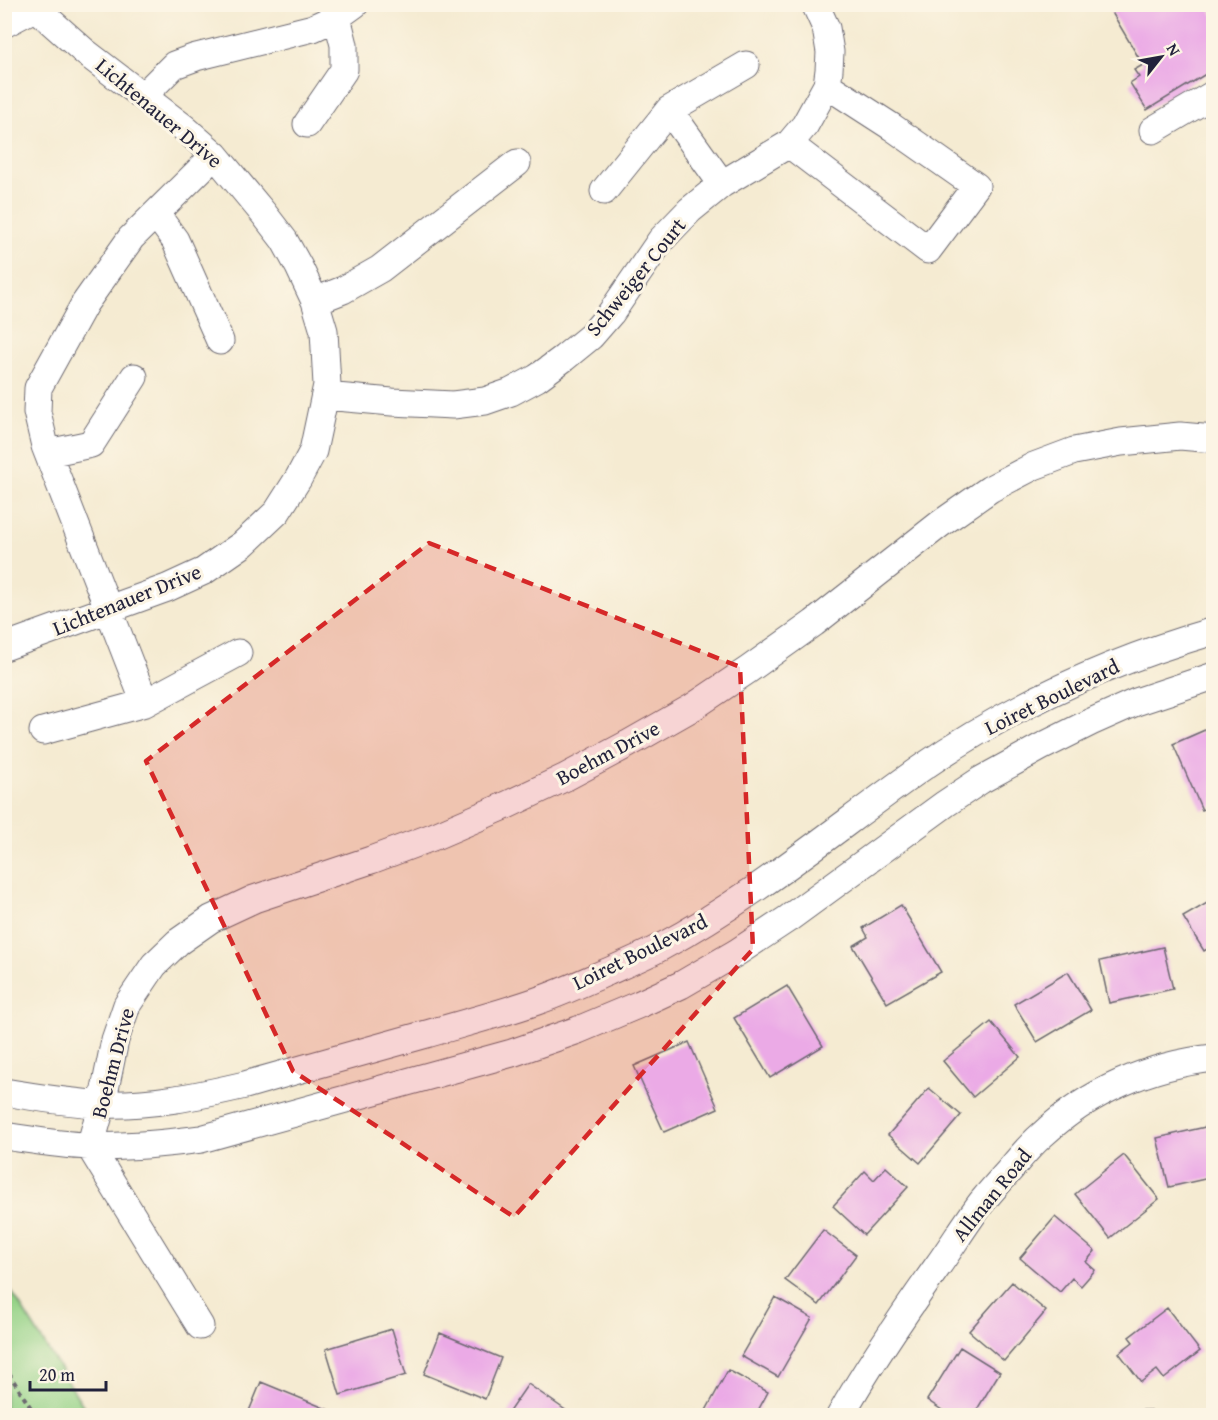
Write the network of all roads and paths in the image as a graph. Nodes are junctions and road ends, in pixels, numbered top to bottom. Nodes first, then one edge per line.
1 (815, 4) edge
2 (33, 6) edge
3 (346, 11) edge
4 (4, 24) edge
5 (746, 65) dead end
6 (828, 85) junction
7 (1214, 94) edge
8 (143, 96) junction
9 (669, 110) junction
10 (307, 124) dead end
11 (1154, 130) dead end
12 (789, 144) junction
13 (215, 155) junction
14 (518, 163) dead end
15 (722, 184) junction
16 (604, 191) dead end
17 (156, 214) junction
18 (315, 301) junction
19 (220, 341) dead end
20 (134, 376) dead end
21 (325, 396) junction
22 (1214, 439) edge
23 (48, 453) junction
24 (107, 610) junction
25 (1214, 631) edge
26 (4, 647) edge
27 (238, 653) dead end
28 (1214, 676) edge
29 (145, 703) junction
30 (43, 731) dead end
31 (765, 882) junction
32 (789, 918) junction
33 (1214, 1058) edge
34 (4, 1092) edge
35 (102, 1104) junction
36 (4, 1136) edge
37 (90, 1147) junction
38 (200, 1326) dead end
39 (4, 1366) edge
40 (36, 1416) edge
41 (840, 1416) edge

1 - 6 street, Schweiger Court
2 - 4 street
2 - 8 street, Lichtenauer Drive
3 - 8 street
3 - 10 street
5 - 9 street
6 - 12 street, Schweiger Court
6 - 12 street
7 - 11 street
8 - 13 street, Lichtenauer Drive
9 - 15 street
9 - 16 street
12 - 15 street, Schweiger Court
13 - 17 street
13 - 18 street, Lichtenauer Drive
14 - 18 street
15 - 21 street, Schweiger Court
17 - 19 street
17 - 23 street
18 - 21 street, Lichtenauer Drive
20 - 23 street
21 - 24 street, Lichtenauer Drive
22 - 35 street, Boehm Drive
23 - 24 street
24 - 26 street, Lichtenauer Drive
24 - 29 street
25 - 31 street, Loiret Boulevard
27 - 29 street
28 - 32 street, Loiret Boulevard
29 - 30 street
31 - 32 street
31 - 35 street, Loiret Boulevard
32 - 37 street, Loiret Boulevard
33 - 41 street, Allman Road
34 - 35 street, Loiret Boulevard
35 - 37 street, Boehm Drive
36 - 37 street, Loiret Boulevard
37 - 38 street
39 - 40 path

